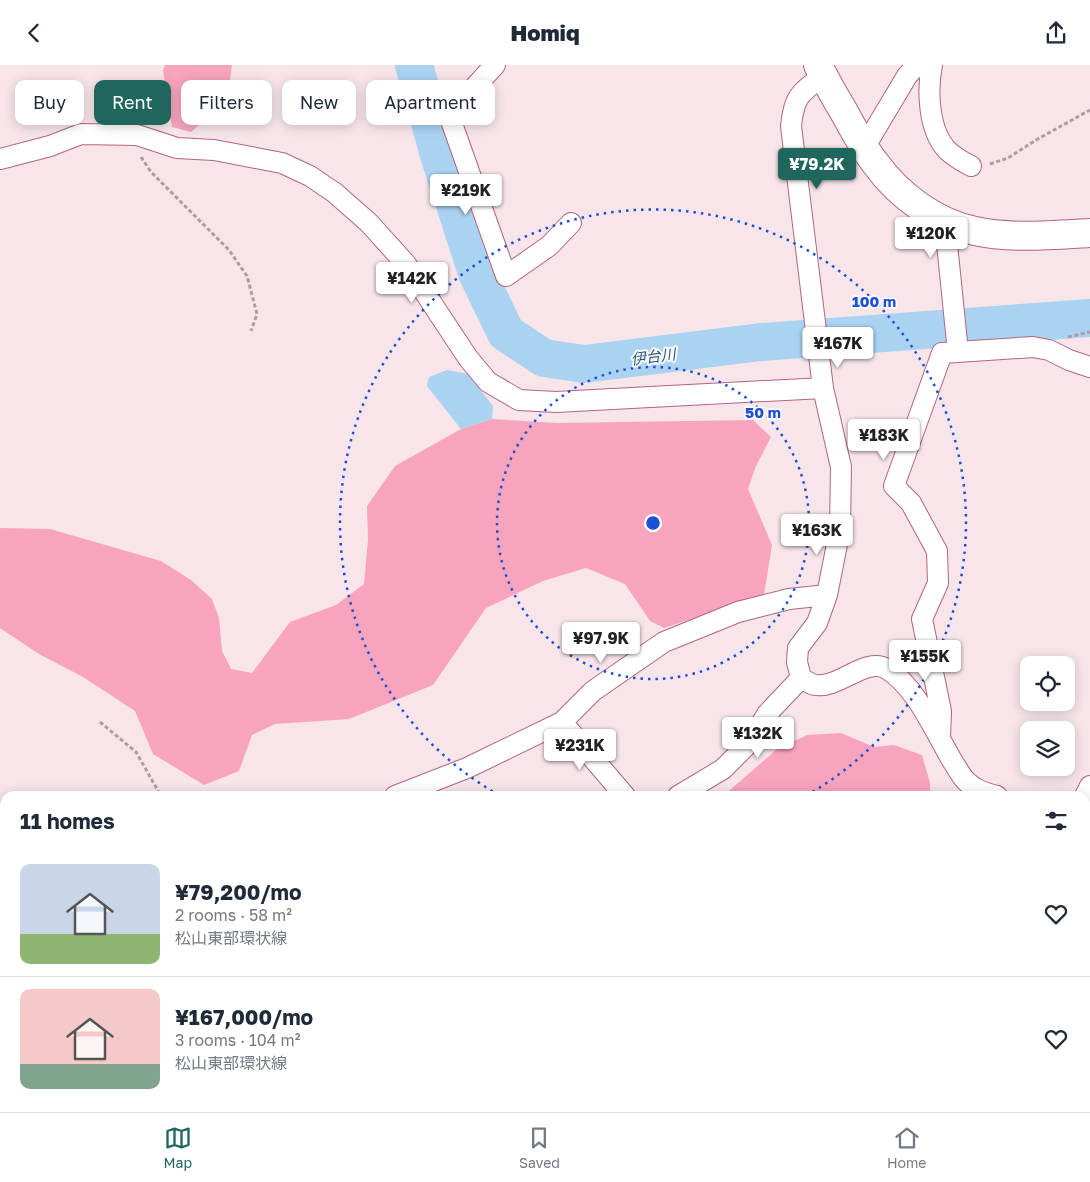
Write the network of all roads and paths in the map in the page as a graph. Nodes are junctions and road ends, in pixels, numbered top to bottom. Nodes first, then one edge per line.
1 (495, 65) edge
2 (917, 65) edge
3 (932, 65) edge
4 (821, 70) edge
5 (1090, 110) edge
6 (125, 135) junction
7 (864, 148) junction
8 (0, 159) edge
9 (971, 166) joint
10 (571, 223) dead end
11 (951, 224) junction
12 (1090, 233) edge
13 (251, 331) dead end
14 (958, 349) junction
15 (1090, 367) edge
16 (823, 388) junction
17 (827, 595) junction
18 (801, 678) junction
19 (100, 722) dead end
20 (562, 722) junction
21 (940, 740) junction
22 (159, 791) edge
23 (408, 791) edge
24 (621, 791) edge
25 (687, 791) edge
26 (980, 791) edge

1 - 10 street
2 - 7 street
3 - 9 street
4 - 7 main road
4 - 16 street
5 - 9 path
6 - 8 street
6 - 13 path
6 - 16 street
7 - 11 main road
11 - 12 main road
11 - 14 street
14 - 15 street
14 - 21 street
16 - 17 street
17 - 18 street
17 - 20 street
18 - 21 street
18 - 25 street
19 - 22 path
20 - 23 street
20 - 24 street
21 - 26 street

